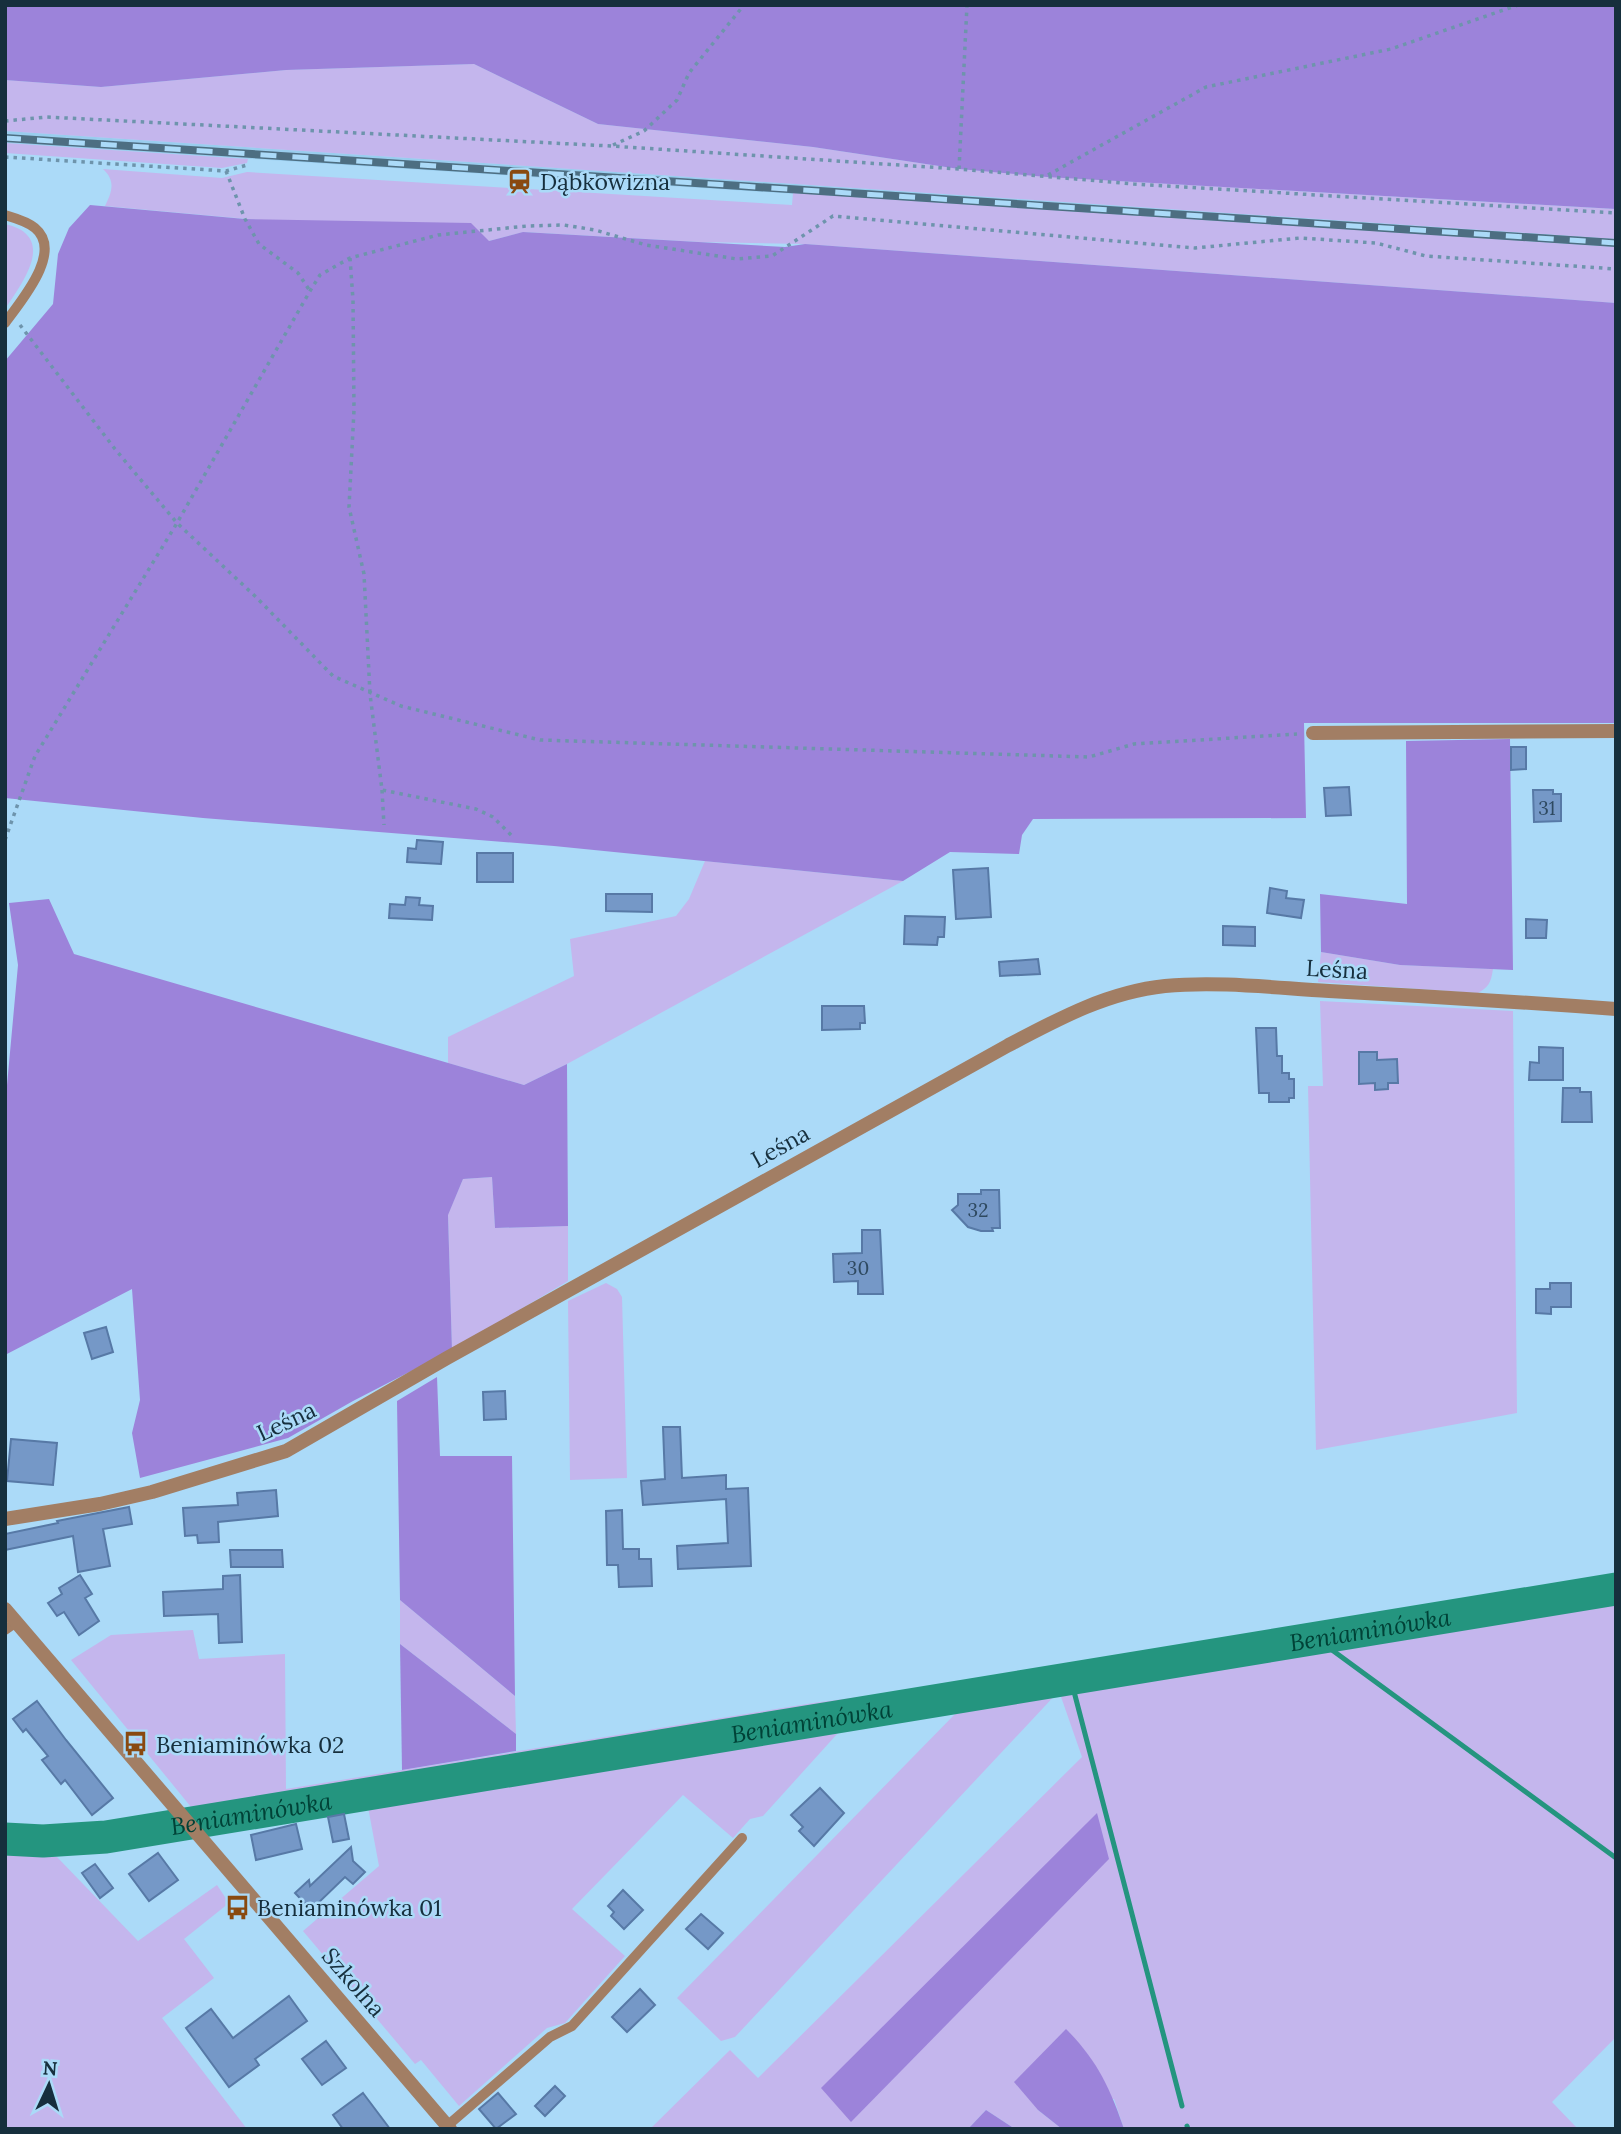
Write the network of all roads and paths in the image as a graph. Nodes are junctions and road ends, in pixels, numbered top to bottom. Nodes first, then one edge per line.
1 (744, 5) edge
2 (967, 5) edge
3 (1518, 5) edge
4 (5, 121) edge
5 (611, 146) junction
6 (5, 157) edge
7 (247, 165) dead end
8 (959, 169) junction
9 (226, 171) junction
10 (1046, 177) junction
11 (1616, 213) edge
12 (5, 215) edge
13 (350, 258) junction
14 (1616, 269) edge
15 (310, 291) junction
16 (8, 318) edge
17 (177, 523) junction
18 (370, 694) junction
19 (1616, 731) edge
20 (1313, 733) joint
21 (382, 790) junction
22 (384, 825) dead end
23 (512, 835) dead end
24 (5, 840) edge
25 (1616, 1009) edge
26 (5, 1519) edge
27 (5, 1609) edge
28 (10, 1626) edge
29 (742, 1838) dead end
30 (449, 2127) edge

1 - 5 path
2 - 8 path
3 - 10 path
4 - 5 path
5 - 8 path
6 - 9 path
7 - 9 path
8 - 10 path
9 - 15 path
10 - 11 path
12 - 16 lane
13 - 14 path
13 - 15 path
13 - 18 path
15 - 17 path
16 - 17 path
17 - 18 path
17 - 24 path
18 - 20 path
18 - 21 path
19 - 20 street
21 - 22 path
21 - 23 path
25 - 26 street, Leśna
27 - 28 street, Szkolna
28 - 30 street, Szkolna
29 - 30 lane

